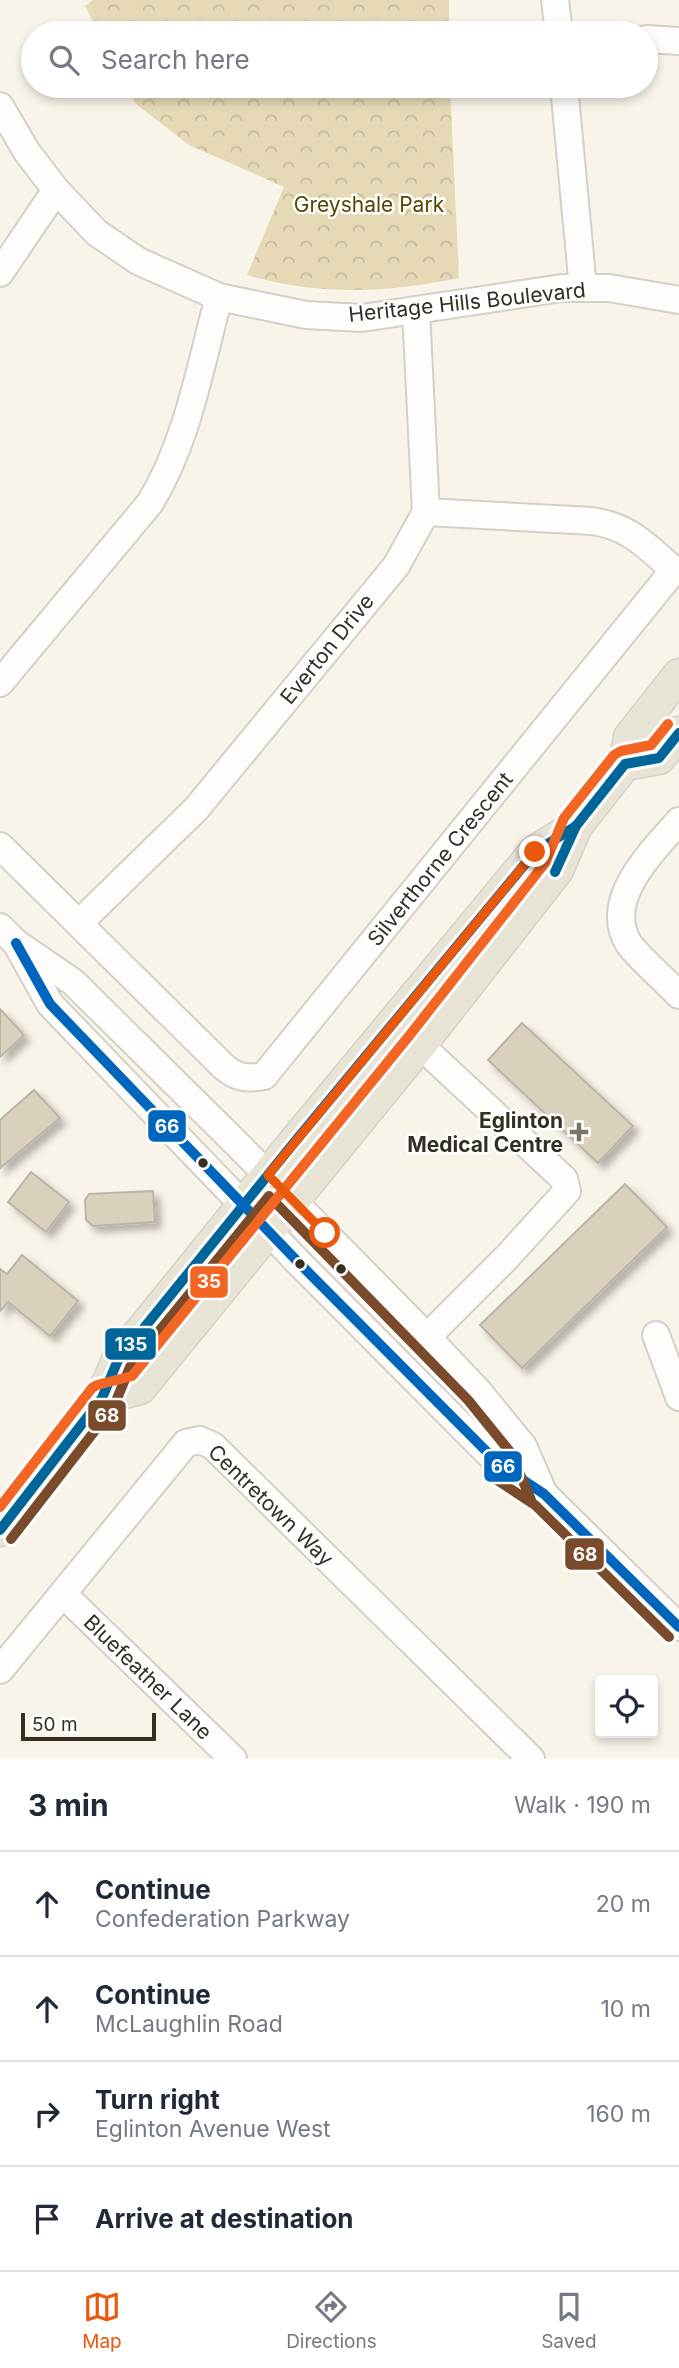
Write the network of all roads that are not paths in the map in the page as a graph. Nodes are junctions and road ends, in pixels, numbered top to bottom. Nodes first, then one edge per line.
1 (555, 0) edge
2 (558, 21) edge
3 (658, 40) edge
4 (679, 41) edge
5 (565, 98) edge
6 (0, 106) edge
7 (56, 190) junction
8 (0, 274) edge
9 (583, 288) junction
10 (219, 297) junction
11 (679, 300) edge
12 (416, 311) junction
13 (426, 513) junction
14 (679, 675) edge
15 (0, 683) edge
16 (679, 733) edge
17 (625, 764) junction
18 (679, 821) edge
19 (576, 826) junction
20 (0, 846) edge
21 (79, 923) junction
22 (8, 935) edge
23 (679, 995) edge
24 (420, 1045) junction
25 (268, 1175) junction
26 (292, 1200) junction
27 (243, 1205) junction
28 (267, 1231) junction
29 (656, 1335) dead end
30 (427, 1337) junction
31 (679, 1397) edge
32 (102, 1398) junction
33 (544, 1494) junction
34 (0, 1530) edge
35 (63, 1594) junction
36 (679, 1627) edge
37 (0, 1670) edge
38 (233, 1759) edge
39 (531, 1759) edge

1 - 2 street
3 - 4 street
5 - 9 street
6 - 7 street, Heritage Hills Boulevard
7 - 8 street
7 - 10 street, Heritage Hills Boulevard
9 - 11 street, Heritage Hills Boulevard
9 - 12 street, Heritage Hills Boulevard
10 - 12 street, Heritage Hills Boulevard
10 - 15 street
12 - 13 street
13 - 21 street, Everton Drive
13 - 21 street, Silverthorne Crescent
14 - 17 main road
16 - 17 main road
17 - 19 main road
18 - 23 street
19 - 24 main road
19 - 25 main road
20 - 21 street, Silverthorne Crescent
22 - 25 street
22 - 27 street
24 - 26 main road
24 - 30 street
25 - 26 street
25 - 27 main road
26 - 28 main road
26 - 30 street
27 - 28 street
27 - 32 main road
28 - 32 main road
28 - 33 street
29 - 31 street
30 - 33 street
32 - 34 main road
33 - 36 street
35 - 37 street, Centretown Way
35 - 38 street, Bluefeather Lane
35 - 39 street, Centretown Way

